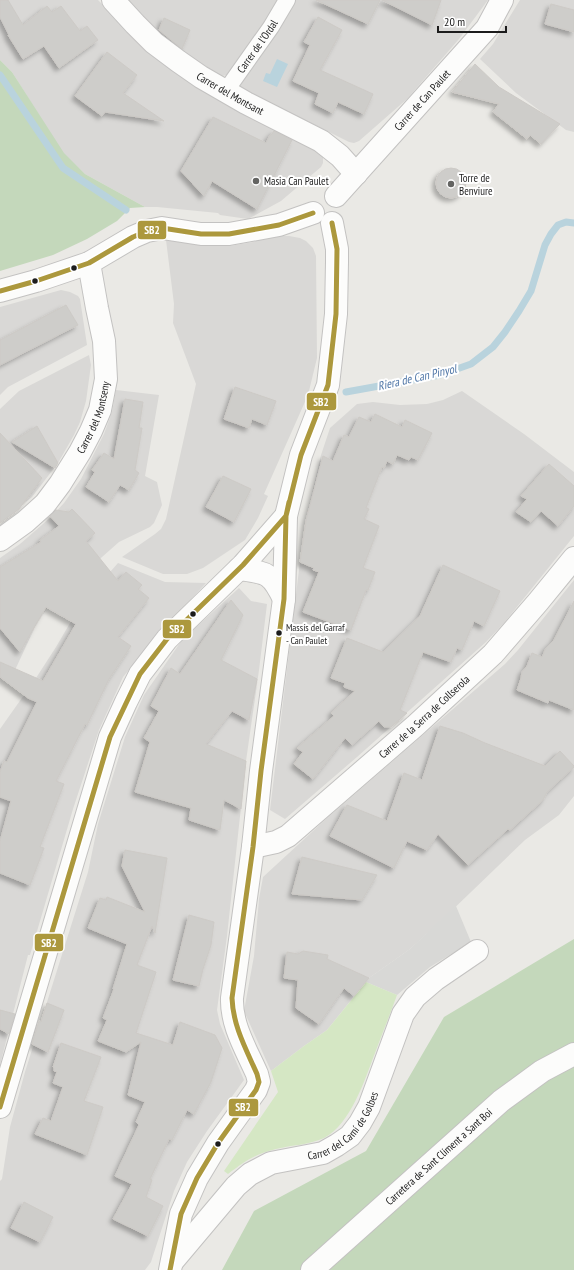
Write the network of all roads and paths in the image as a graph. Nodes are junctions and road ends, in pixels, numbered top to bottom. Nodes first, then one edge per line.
1 (113, 0) edge
2 (287, 0) edge
3 (502, 0) edge
4 (225, 92) junction
5 (356, 174) junction
6 (336, 196) junction
7 (313, 213) junction
8 (332, 223) junction
9 (89, 263) junction
10 (0, 291) edge
11 (286, 516) junction
12 (0, 540) edge
13 (574, 558) edge
14 (239, 569) junction
15 (284, 599) junction
16 (253, 848) junction
17 (477, 952) dead end
18 (574, 1054) edge
19 (0, 1107) edge
20 (197, 1178) junction
21 (223, 1202) junction
22 (171, 1267) edge
23 (312, 1270) edge

1 - 4 street, Carrer del Montsant
2 - 4 street, Carrer de l'Ordal
3 - 5 street, Carrer de Can Paulet
4 - 5 street, Carrer del Montsant
5 - 6 street, Carrer de Can Paulet
6 - 7 street
6 - 8 street
7 - 8 street
7 - 9 street
8 - 11 street
9 - 10 street
9 - 12 street, Carrer del Montseny
11 - 14 street
11 - 15 street
13 - 16 street, Carrer de la Serra de Collserola
14 - 15 street
14 - 19 street
15 - 16 street
16 - 20 street, Carrer del Camí de Golbes
17 - 21 street, Carrer del Camí de Golbes
18 - 23 street, Carretera de Sant Climent a Sant Boi
20 - 21 street
20 - 22 street, Carrer del Camí de Golbes
21 - 22 street, Carrer del Camí de Golbes

